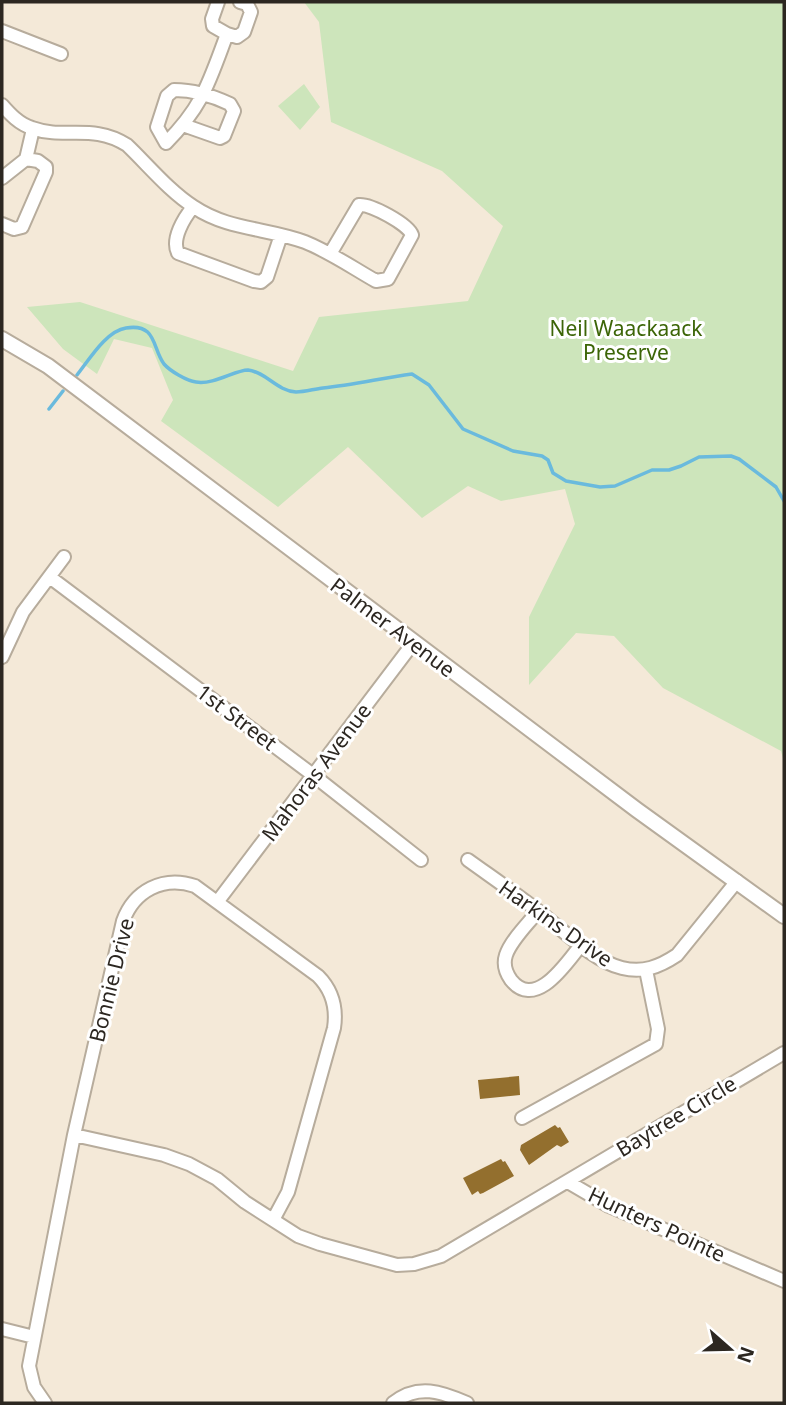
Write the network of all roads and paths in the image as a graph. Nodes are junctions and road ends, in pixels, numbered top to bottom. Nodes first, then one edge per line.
1 (218, 2) edge
2 (240, 2) edge
3 (2, 30) edge
4 (227, 34) junction
5 (61, 54) dead end
6 (204, 95) junction
7 (2, 105) edge
8 (183, 125) junction
9 (33, 129) junction
10 (26, 159) junction
11 (2, 178) edge
12 (193, 207) junction
13 (2, 224) edge
14 (281, 235) junction
15 (330, 254) junction
16 (2, 339) edge
17 (64, 558) dead end
18 (51, 578) junction
19 (414, 642) junction
20 (2, 657) edge
21 (313, 775) junction
22 (421, 860) dead end
23 (468, 860) dead end
24 (737, 881) junction
25 (218, 901) junction
26 (538, 911) junction
27 (784, 916) edge
28 (581, 945) junction
29 (646, 970) junction
30 (784, 1053) edge
31 (522, 1118) dead end
32 (75, 1135) junction
33 (568, 1182) junction
34 (273, 1220) junction
35 (782, 1275) edge
36 (2, 1329) edge
37 (34, 1337) junction
38 (45, 1403) edge
39 (393, 1403) edge
40 (467, 1403) edge

1 - 4 street
2 - 4 street
3 - 5 street
4 - 6 street
6 - 8 street
6 - 8 street
6 - 8 street
7 - 9 street
9 - 10 street
9 - 12 street
10 - 11 street
10 - 13 street
12 - 14 street
12 - 14 street
14 - 15 street
15 - 15 street
16 - 19 street, Palmer Avenue
17 - 18 street
18 - 20 street
18 - 21 street, 1st Street
19 - 21 street, Mahoras Avenue
19 - 24 street, Palmer Avenue
21 - 22 street, 1st Street
21 - 25 street, Mahoras Avenue
23 - 26 street, Harkins Drive
24 - 27 street, Palmer Avenue
24 - 29 street
25 - 32 street, Bonnie Drive
25 - 34 street, Bonnie Drive
26 - 28 street, Harkins Drive
26 - 28 street
28 - 29 street, Harkins Drive
29 - 31 street
30 - 33 street, Baytree Circle
32 - 34 street, Hunters Pointe
32 - 37 street, Bonnie Drive
33 - 34 street, Hunters Pointe
33 - 35 street, Hunters Pointe
36 - 37 street
37 - 38 street, Bonnie Drive
39 - 40 street

